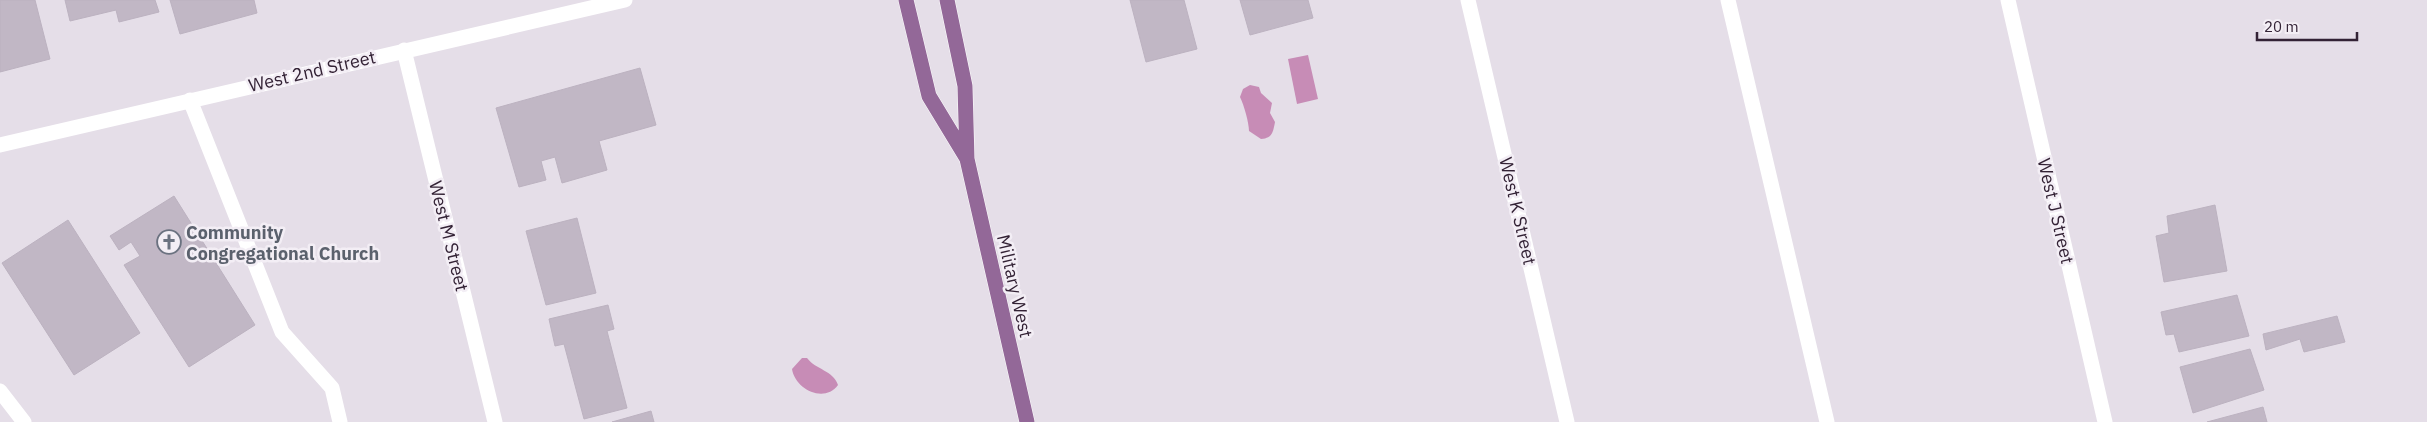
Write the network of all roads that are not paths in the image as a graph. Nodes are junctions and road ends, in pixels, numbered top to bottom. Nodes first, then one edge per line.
1 (625, 0) edge
2 (906, 0) edge
3 (947, 0) edge
4 (1468, 0) edge
5 (1728, 0) edge
6 (2008, 0) edge
7 (404, 50) junction
8 (190, 100) junction
9 (0, 145) edge
10 (967, 158) junction
11 (0, 391) edge
12 (24, 422) edge
13 (340, 422) edge
14 (495, 422) edge
15 (1027, 422) edge
16 (1567, 422) edge
17 (1827, 422) edge
18 (2105, 422) edge

1 - 7 street, West 2nd Street
2 - 10 main road, Military West
3 - 10 main road, Military West
4 - 16 street, West K Street
5 - 17 street
6 - 18 street, West J Street
7 - 8 street, West 2nd Street
7 - 14 street, West M Street
8 - 9 street, West 2nd Street
8 - 13 street
10 - 15 main road, Military West
11 - 12 street

